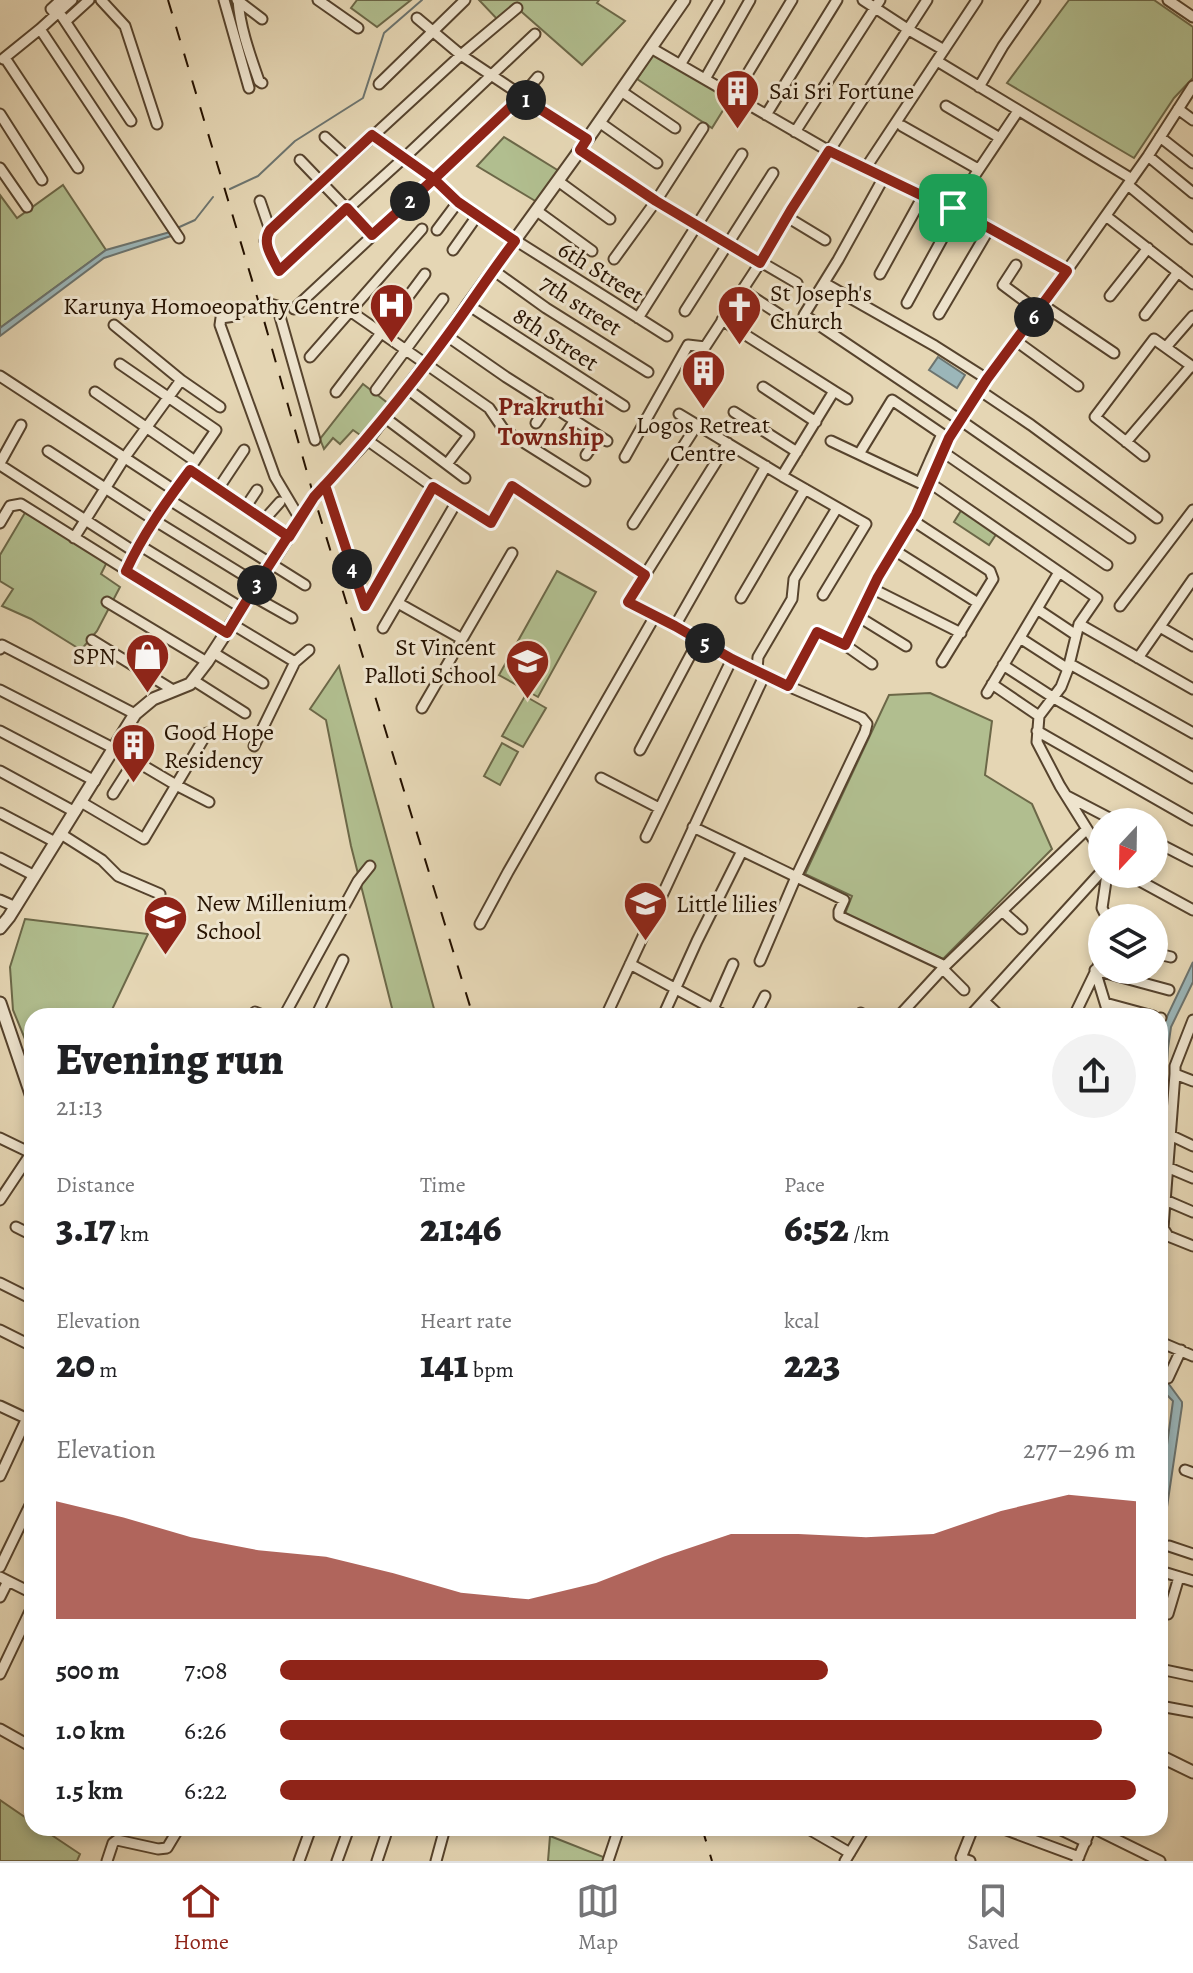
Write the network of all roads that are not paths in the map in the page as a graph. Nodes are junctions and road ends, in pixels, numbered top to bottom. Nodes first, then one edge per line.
1 (61, 0) edge
2 (72, 0) edge
3 (89, 0) edge
4 (101, 0) edge
5 (224, 0) edge
6 (238, 0) edge
7 (318, 0) edge
8 (465, 0) edge
9 (684, 0) edge
10 (719, 0) edge
11 (750, 0) edge
12 (792, 0) edge
13 (837, 0) edge
14 (863, 0) edge
15 (927, 0) edge
16 (977, 0) edge
17 (1035, 0) edge
18 (1168, 0) edge
19 (878, 4) edge
20 (517, 8) dead end
21 (58, 13) junction
22 (1193, 17) edge
23 (417, 18) dead end
24 (262, 19) dead end
25 (66, 21) junction
26 (358, 28) dead end
27 (40, 29) junction
28 (909, 30) junction
29 (433, 31) junction
30 (535, 34) dead end
31 (651, 48) junction
32 (944, 50) junction
33 (461, 55) junction
34 (2, 60) edge
35 (937, 61) junction
36 (680, 65) junction
37 (490, 76) junction
38 (538, 77) dead end
39 (705, 79) junction
40 (262, 83) dead end
41 (379, 84) dead end
42 (1193, 86) edge
43 (979, 87) junction
44 (249, 88) dead end
45 (621, 91) junction
46 (734, 96) junction
47 (521, 97) junction
48 (946, 106) dead end
49 (1178, 109) junction
50 (1018, 111) junction
51 (0, 114) edge
52 (766, 115) junction
53 (1193, 120) edge
54 (131, 121) dead end
55 (599, 122) junction
56 (157, 124) dead end
57 (902, 126) dead end
58 (675, 128) dead end
59 (703, 128) dead end
60 (795, 132) junction
61 (372, 135) junction
62 (325, 137) dead end
63 (1160, 137) junction
64 (1000, 138) junction
65 (587, 139) junction
66 (580, 150) junction
67 (829, 151) junction
68 (742, 154) dead end
69 (1148, 156) junction
70 (405, 157) junction
71 (348, 158) junction
72 (300, 160) dead end
73 (657, 163) dead end
74 (1193, 163) edge
75 (0, 168) edge
76 (78, 168) dead end
77 (865, 169) junction
78 (978, 169) junction
79 (773, 173) dead end
80 (884, 177) junction
81 (434, 179) junction
82 (42, 180) dead end
83 (558, 181) junction
84 (1130, 182) junction
85 (322, 183) junction
86 (1193, 193) edge
87 (923, 196) junction
88 (260, 201) dead end
89 (656, 201) junction
90 (458, 202) junction
91 (27, 207) dead end
92 (347, 208) junction
93 (955, 209) junction
94 (537, 211) junction
95 (477, 216) junction
96 (1106, 216) junction
97 (787, 217) junction
98 (610, 219) dead end
99 (696, 225) junction
100 (422, 229) dead end
101 (989, 229) junction
102 (270, 230) junction
103 (437, 230) dead end
104 (372, 235) junction
105 (179, 238) dead end
106 (1193, 239) edge
107 (825, 240) dead end
108 (515, 241) junction
109 (729, 244) junction
110 (1148, 248) junction
111 (453, 250) dead end
112 (592, 251) dead end
113 (614, 259) dead end
114 (760, 263) junction
115 (1016, 265) dead end
116 (493, 270) junction
117 (1067, 271) junction
118 (1178, 272) junction
119 (425, 274) dead end
120 (880, 274) dead end
121 (797, 283) dead end
122 (824, 283) junction
123 (1193, 284) edge
124 (742, 290) junction
125 (1110, 296) dead end
126 (443, 299) dead end
127 (907, 303) dead end
128 (270, 304) dead end
129 (468, 305) junction
130 (1041, 308) junction
131 (294, 309) dead end
132 (350, 311) junction
133 (685, 311) dead end
134 (939, 314) dead end
135 (1145, 315) dead end
136 (235, 316) dead end
137 (1193, 316) edge
138 (638, 318) junction
139 (722, 320) junction
140 (788, 320) dead end
141 (114, 325) dead end
142 (381, 333) junction
143 (447, 336) junction
144 (1016, 341) junction
145 (688, 345) junction
146 (1166, 347) junction
147 (406, 351) junction
148 (1114, 353) dead end
149 (310, 357) dead end
150 (120, 364) dead end
151 (425, 364) junction
152 (1192, 366) edge
153 (648, 372) dead end
154 (0, 376) edge
155 (987, 379) junction
156 (181, 380) junction
157 (1078, 386) dead end
158 (763, 387) dead end
159 (406, 388) junction
160 (376, 390) dead end
161 (979, 390) junction
162 (834, 391) junction
163 (95, 392) dead end
164 (336, 392) dead end
165 (168, 398) junction
166 (847, 399) dead end
167 (549, 403) junction
168 (624, 406) dead end
169 (220, 407) dead end
170 (734, 412) dead end
171 (679, 414) dead end
172 (384, 417) junction
173 (575, 420) junction
174 (960, 420) junction
175 (816, 422) junction
176 (536, 423) dead end
177 (21, 425) dead end
178 (697, 425) junction
179 (147, 428) junction
180 (315, 440) dead end
181 (367, 440) junction
182 (562, 440) dead end
183 (831, 441) dead end
184 (1126, 442) junction
185 (728, 443) junction
186 (244, 450) dead end
187 (48, 451) dead end
188 (797, 452) junction
189 (859, 454) junction
190 (586, 455) dead end
191 (1144, 456) dead end
192 (125, 457) junction
193 (625, 457) dead end
194 (938, 457) junction
195 (0, 464) edge
196 (447, 464) junction
197 (192, 466) junction
198 (766, 466) junction
199 (782, 476) junction
200 (465, 478) dead end
201 (585, 481) dead end
202 (930, 483) junction
203 (325, 485) junction
204 (433, 487) junction
205 (105, 488) junction
206 (218, 489) junction
207 (805, 489) junction
208 (257, 490) dead end
209 (171, 494) junction
210 (280, 502) dead end
211 (456, 503) junction
212 (245, 508) junction
213 (837, 508) junction
214 (1193, 510) edge
215 (1157, 518) dead end
216 (86, 519) junction
217 (300, 519) junction
218 (154, 520) junction
219 (264, 520) junction
220 (912, 520) junction
221 (0, 523) edge
222 (633, 524) dead end
223 (289, 537) junction
224 (74, 538) junction
225 (1130, 538) dead end
226 (137, 548) junction
227 (894, 550) junction
228 (512, 553) dead end
229 (272, 563) junction
230 (1107, 565) dead end
231 (126, 571) junction
232 (1059, 572) junction
233 (645, 575) junction
234 (1193, 579) edge
235 (258, 584) junction
236 (305, 585) dead end
237 (873, 589) junction
238 (1183, 594) junction
239 (251, 595) junction
240 (823, 595) dead end
241 (741, 598) dead end
242 (1193, 599) edge
243 (107, 602) dead end
244 (398, 603) junction
245 (978, 603) junction
246 (1120, 606) dead end
247 (242, 608) junction
248 (1037, 609) junction
249 (655, 616) junction
250 (859, 617) junction
251 (292, 618) dead end
252 (1079, 624) junction
253 (675, 626) junction
254 (1160, 627) junction
255 (230, 628) junction
256 (383, 628) dead end
257 (961, 633) junction
258 (1076, 635) junction
259 (1020, 638) junction
260 (462, 639) junction
261 (699, 639) junction
262 (92, 640) dead end
263 (845, 645) junction
264 (906, 646) dead end
265 (1193, 646) edge
266 (0, 649) edge
267 (309, 650) dead end
268 (210, 658) junction
269 (1138, 658) junction
270 (732, 659) junction
271 (295, 662) junction
272 (942, 662) dead end
273 (872, 664) dead end
274 (1003, 665) junction
275 (1069, 667) junction
276 (761, 672) junction
277 (193, 680) junction
278 (263, 683) dead end
279 (788, 686) junction
280 (1193, 689) edge
281 (0, 690) edge
282 (173, 690) junction
283 (1054, 698) junction
284 (422, 708) dead end
285 (245, 713) dead end
286 (135, 714) junction
287 (1039, 716) junction
288 (0, 731) edge
289 (1037, 731) junction
290 (207, 733) dead end
291 (1193, 733) edge
292 (254, 746) dead end
293 (115, 749) junction
294 (640, 750) dead end
295 (134, 761) junction
296 (0, 771) edge
297 (601, 778) dead end
298 (1193, 778) edge
299 (95, 781) junction
300 (176, 785) junction
301 (113, 794) dead end
302 (1067, 796) junction
303 (209, 802) dead end
304 (78, 807) junction
305 (659, 808) junction
306 (1090, 808) edge
307 (0, 813) edge
308 (1193, 820) edge
309 (693, 827) junction
310 (1087, 829) joint
311 (646, 837) dead end
312 (58, 838) junction
313 (1168, 848) edge
314 (742, 851) junction
315 (0, 858) edge
316 (1193, 861) edge
317 (370, 866) dead end
318 (35, 876) junction
319 (796, 877) junction
320 (1089, 888) edge
321 (1154, 888) edge
322 (160, 894) dead end
323 (0, 900) edge
324 (16, 907) junction
325 (1191, 907) edge
326 (1002, 911) junction
327 (480, 924) dead end
328 (0, 928) edge
329 (1022, 929) dead end
330 (1168, 956) edge
331 (1171, 957) dead end
332 (343, 960) dead end
333 (760, 961) dead end
334 (630, 964) junction
335 (733, 964) dead end
336 (944, 968) junction
337 (1089, 984) edge
338 (1099, 984) edge
339 (1147, 984) edge
340 (675, 989) junction
341 (964, 990) dead end
342 (1169, 990) dead end
343 (765, 996) dead end
344 (984, 1001) junction
345 (0, 1003) edge
346 (1105, 1003) junction
347 (288, 1008) edge
348 (320, 1008) edge
349 (610, 1008) edge
350 (667, 1008) edge
351 (705, 1008) edge
352 (713, 1008) edge
353 (759, 1008) edge
354 (906, 1008) edge
355 (977, 1008) edge
356 (991, 1008) edge
357 (1078, 1008) edge
358 (1107, 1008) edge
359 (1123, 1008) edge
360 (1193, 1020) edge
361 (1188, 1044) edge
362 (24, 1074) edge
363 (1175, 1074) junction
364 (1193, 1081) edge
365 (1170, 1135) junction
366 (0, 1138) edge
367 (1193, 1146) edge
368 (24, 1148) edge
369 (1168, 1156) edge
370 (24, 1164) edge
371 (1168, 1167) edge
372 (1193, 1178) edge
373 (0, 1200) edge
374 (1168, 1201) edge
375 (1193, 1212) edge
376 (16, 1227) dead end
377 (24, 1231) edge
378 (1168, 1235) edge
379 (1193, 1246) edge
380 (0, 1283) edge
381 (24, 1295) edge
382 (0, 1330) edge
383 (24, 1342) edge
384 (1168, 1345) edge
385 (1181, 1350) junction
386 (1193, 1356) edge
387 (1168, 1378) dead end
388 (0, 1406) edge
389 (24, 1416) edge
390 (24, 1430) edge
391 (0, 1476) edge
392 (24, 1518) edge
393 (1169, 1546) dead end
394 (1193, 1554) edge
395 (0, 1567) edge
396 (1168, 1574) edge
397 (1179, 1577) junction
398 (4, 1579) edge
399 (1193, 1581) edge
400 (24, 1589) edge
401 (0, 1597) edge
402 (1168, 1614) dead end
403 (24, 1624) edge
404 (1168, 1671) edge
405 (0, 1674) edge
406 (1193, 1676) edge
407 (1168, 1707) edge
408 (1193, 1712) edge
409 (0, 1729) edge
410 (24, 1742) edge
411 (1168, 1760) edge
412 (1193, 1772) edge
413 (174, 1836) edge
414 (308, 1836) edge
415 (346, 1836) edge
416 (385, 1836) edge
417 (443, 1836) edge
418 (616, 1836) edge
419 (818, 1836) edge
420 (860, 1836) edge
421 (970, 1836) edge
422 (1021, 1836) edge
423 (1074, 1836) edge
424 (1089, 1836) edge
425 (1108, 1836) edge
426 (1086, 1842) junction
427 (847, 1857) edge
428 (1078, 1859) edge
429 (107, 1861) edge
430 (299, 1861) edge
431 (337, 1861) edge
432 (377, 1861) edge
433 (436, 1861) edge
434 (608, 1861) edge
435 (970, 1861) edge
436 (1160, 1861) edge

1 - 21 street
2 - 21 street
3 - 25 street
4 - 56 street
5 - 44 street
6 - 24 street
6 - 40 street
7 - 26 street
8 - 29 street
9 - 31 street
10 - 36 street
11 - 39 street
12 - 46 street
13 - 52 street
14 - 19 street
15 - 28 street
16 - 32 street
17 - 43 street
18 - 22 street
19 - 28 street
19 - 60 street
20 - 33 street
21 - 25 street
21 - 27 street
23 - 29 street
25 - 54 street
27 - 34 street
27 - 105 street
28 - 32 street
28 - 67 street
29 - 33 street
29 - 41 street
30 - 37 street
31 - 36 street
31 - 45 street
32 - 35 street
33 - 37 street
33 - 61 street
34 - 76 street
35 - 43 street
35 - 77 street
36 - 39 street
37 - 47 street
37 - 70 street
38 - 47 street
39 - 46 street
42 - 49 street
43 - 50 street
45 - 55 street
45 - 58 street
46 - 52 street
47 - 65 street
47 - 81 street
48 - 64 street
49 - 53 street
49 - 63 street
50 - 64 street
50 - 84 street
51 - 82 street
52 - 60 street
55 - 65 street
55 - 73 street
57 - 78 street
59 - 89 street
60 - 67 street
61 - 70 street, 6th Street
61 - 71 street
62 - 71 street
63 - 69 street
63 - 74 street
64 - 78 street
65 - 66 street
66 - 83 street
66 - 89 street
67 - 77 street
67 - 97 street
68 - 99 street
69 - 84 street
69 - 86 street
70 - 81 street, 6th Street
70 - 92 street
71 - 85 street
72 - 85 street
75 - 91 street
77 - 80 street
78 - 93 street
79 - 109 street
80 - 87 street
80 - 122 street
81 - 90 street, 6th Street
81 - 104 street
83 - 94 street
83 - 98 street
84 - 96 street
84 - 106 street
85 - 92 street
85 - 102 street
87 - 93 street
87 - 120 street
88 - 102 street
89 - 99 street
89 - 113 street
90 - 95 street, 6th Street
90 - 103 street
92 - 102 street
92 - 104 street
93 - 101 street
93 - 127 street
94 - 108 street
94 - 112 street
95 - 108 street, 6th Street
95 - 111 street
96 - 110 street
96 - 117 street
97 - 107 street
97 - 114 street
99 - 109 street
99 - 138 street
100 - 132 street
101 - 117 street
101 - 134 street
104 - 131 street
108 - 116 street
108 - 138 street, 6th Street
109 - 114 street
109 - 133 street
110 - 118 street
110 - 125 street
114 - 121 street
114 - 124 street
115 - 130 street
116 - 129 street
116 - 153 street, 7th street
117 - 130 street
118 - 123 street
118 - 135 street
119 - 142 street
122 - 155 street
122 - 174 street
124 - 139 street
124 - 140 street
126 - 147 street
128 - 180 street
129 - 143 street
129 - 168 street, 8th Street
130 - 144 street
130 - 148 street
132 - 142 street
132 - 149 street
136 - 217 street
137 - 146 street
138 - 145 street, 6th Street
139 - 145 street
139 - 162 street
141 - 156 street
142 - 147 street
142 - 164 street
143 - 151 street
143 - 167 street
144 - 155 street
144 - 157 street
145 - 193 street
146 - 152 street
146 - 184 street
147 - 151 street
147 - 160 street
150 - 165 street
151 - 159 street
151 - 201 street
152 - 184 street
154 - 192 street
155 - 161 street
156 - 165 street
156 - 169 street
158 - 175 street
159 - 172 street
159 - 196 street
161 - 174 street
161 - 215 street
162 - 166 street
162 - 175 street
163 - 179 street
165 - 179 street
165 - 197 street
167 - 173 street
167 - 176 street
170 - 188 street
171 - 178 street
172 - 181 street
172 - 196 street
173 - 182 street
173 - 190 street
174 - 194 street
174 - 225 street
175 - 188 street
177 - 195 street
178 - 185 street
178 - 222 street
179 - 192 street
179 - 197 street
181 - 203 street
181 - 204 street
183 - 189 street
184 - 191 street
185 - 198 street
185 - 233 street
186 - 206 street
187 - 205 street
188 - 199 street
189 - 194 street
189 - 194 street
192 - 205 street
192 - 209 street
194 - 202 street
194 - 230 street
195 - 216 street
196 - 200 street
197 - 206 street
197 - 209 street
198 - 199 street
198 - 253 street
199 - 207 street
202 - 220 street
202 - 232 street
203 - 204 street
203 - 217 street
204 - 211 street
205 - 216 street
205 - 218 street
206 - 212 street
207 - 213 street
207 - 241 street
208 - 212 street
209 - 218 street
209 - 229 street
210 - 219 street
211 - 233 street
211 - 244 street
212 - 219 street
213 - 240 street
213 - 276 street
214 - 246 street
216 - 224 street
216 - 226 street
217 - 223 street
218 - 226 street
218 - 235 street
219 - 223 street
220 - 227 street
220 - 245 street
221 - 224 street
223 - 229 street
224 - 231 street
226 - 231 street
226 - 247 street
227 - 237 street
227 - 245 street
228 - 260 street
229 - 235 street
229 - 236 street
231 - 255 street
232 - 248 street
232 - 252 street
233 - 249 street
234 - 238 street
235 - 239 street
237 - 250 street
237 - 257 street
238 - 242 street
238 - 254 street
239 - 247 street
239 - 251 street
243 - 268 street
244 - 256 street
244 - 260 street
245 - 257 street
247 - 255 street
248 - 258 street
248 - 259 street
249 - 253 street
249 - 327 street
250 - 263 street
250 - 264 street
252 - 258 street
252 - 269 street
253 - 261 street
254 - 265 street
254 - 269 street
255 - 268 street
255 - 271 street
257 - 272 street
258 - 275 street
259 - 274 street
259 - 275 street
260 - 284 street
261 - 270 street
261 - 294 street
262 - 282 street
263 - 273 street
263 - 279 street
266 - 286 street
267 - 271 street
268 - 277 street
268 - 278 street
269 - 280 street
270 - 276 street
270 - 305 street
271 - 292 street
274 - 283 street
274 - 287 street
275 - 283 street
275 - 291 street
276 - 279 street
276 - 309 street
277 - 282 street
277 - 285 street
279 - 319 street
281 - 293 street
282 - 286 street
283 - 287 street
283 - 298 street
286 - 293 street
287 - 289 street
288 - 299 street
289 - 302 street
289 - 308 street
290 - 300 street
293 - 295 street
293 - 299 street
295 - 300 street
295 - 301 street
296 - 304 street
297 - 305 street
299 - 304 street
300 - 303 street
300 - 304 street
302 - 306 street
302 - 310 street
304 - 312 street
305 - 311 street
307 - 312 street
309 - 314 street
309 - 334 street
310 - 326 street
312 - 318 street
312 - 322 street
313 - 316 street
314 - 319 street
314 - 340 street
315 - 318 street
317 - 347 street
318 - 324 street
319 - 333 street
319 - 336 street
320 - 344 street
321 - 325 street
323 - 324 street
324 - 328 street
326 - 329 street
326 - 336 street
330 - 331 street
332 - 348 street
334 - 340 street
334 - 349 street
335 - 352 street
336 - 341 street
336 - 354 street
337 - 357 street
338 - 346 street
339 - 342 street
340 - 350 street
340 - 351 street
343 - 353 street
344 - 355 street
344 - 356 street
345 - 362 street
346 - 358 street
346 - 359 street
360 - 361 street
361 - 363 street
363 - 364 street
363 - 365 street
365 - 367 street
365 - 369 street
366 - 368 street
370 - 373 street
371 - 372 street
374 - 375 street
376 - 377 street
378 - 379 street
380 - 381 street
382 - 383 street
384 - 385 street
385 - 386 street
385 - 387 street
388 - 389 street
390 - 391 street
392 - 395 street
393 - 394 street
396 - 397 street
397 - 399 street
397 - 402 street
398 - 400 street
398 - 401 street
403 - 405 street
404 - 406 street
407 - 408 street
409 - 410 street
411 - 412 street
413 - 429 street
414 - 430 street
415 - 431 street
416 - 432 street
417 - 433 street
418 - 434 street
419 - 427 street
420 - 427 street
421 - 435 street
422 - 428 street
423 - 426 street
424 - 426 street
425 - 436 street
426 - 428 street

